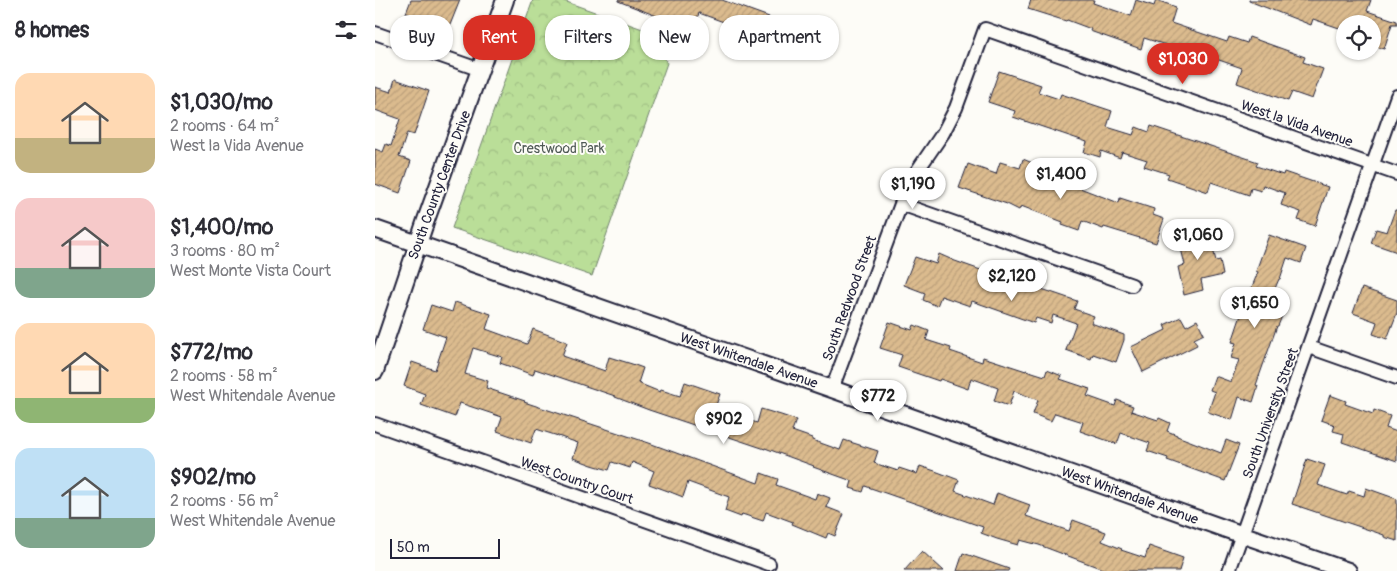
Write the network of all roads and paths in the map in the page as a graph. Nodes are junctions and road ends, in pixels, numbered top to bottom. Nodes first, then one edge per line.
1 (505, 0) edge
2 (985, 29) joint
3 (375, 33) edge
4 (481, 70) junction
5 (1397, 96) edge
6 (1373, 166) junction
7 (1397, 174) edge
8 (901, 204) junction
9 (375, 228) edge
10 (418, 244) junction
11 (1132, 285) dead end
12 (1309, 347) junction
13 (375, 371) edge
14 (1397, 378) edge
15 (832, 389) junction
16 (375, 424) edge
17 (1242, 535) junction
18 (769, 564) dead end
19 (1229, 571) edge
20 (1348, 571) edge

1 - 4 street, South County Center Drive
2 - 6 street, West la Vida Avenue
2 - 8 street, South Redwood Street
3 - 4 street
4 - 10 street, South County Center Drive
5 - 6 street, South University Street
6 - 7 street, West la Vida Avenue
6 - 12 street, South University Street
8 - 11 street
8 - 15 street, South Redwood Street
9 - 10 street, West Whitendale Avenue
10 - 13 street, South County Center Drive
10 - 15 street, West Whitendale Avenue
12 - 14 street
12 - 17 street, South University Street
15 - 17 street, West Whitendale Avenue
16 - 18 street, West Country Court
17 - 19 street, South University Street
17 - 20 street, West Whitendale Avenue

